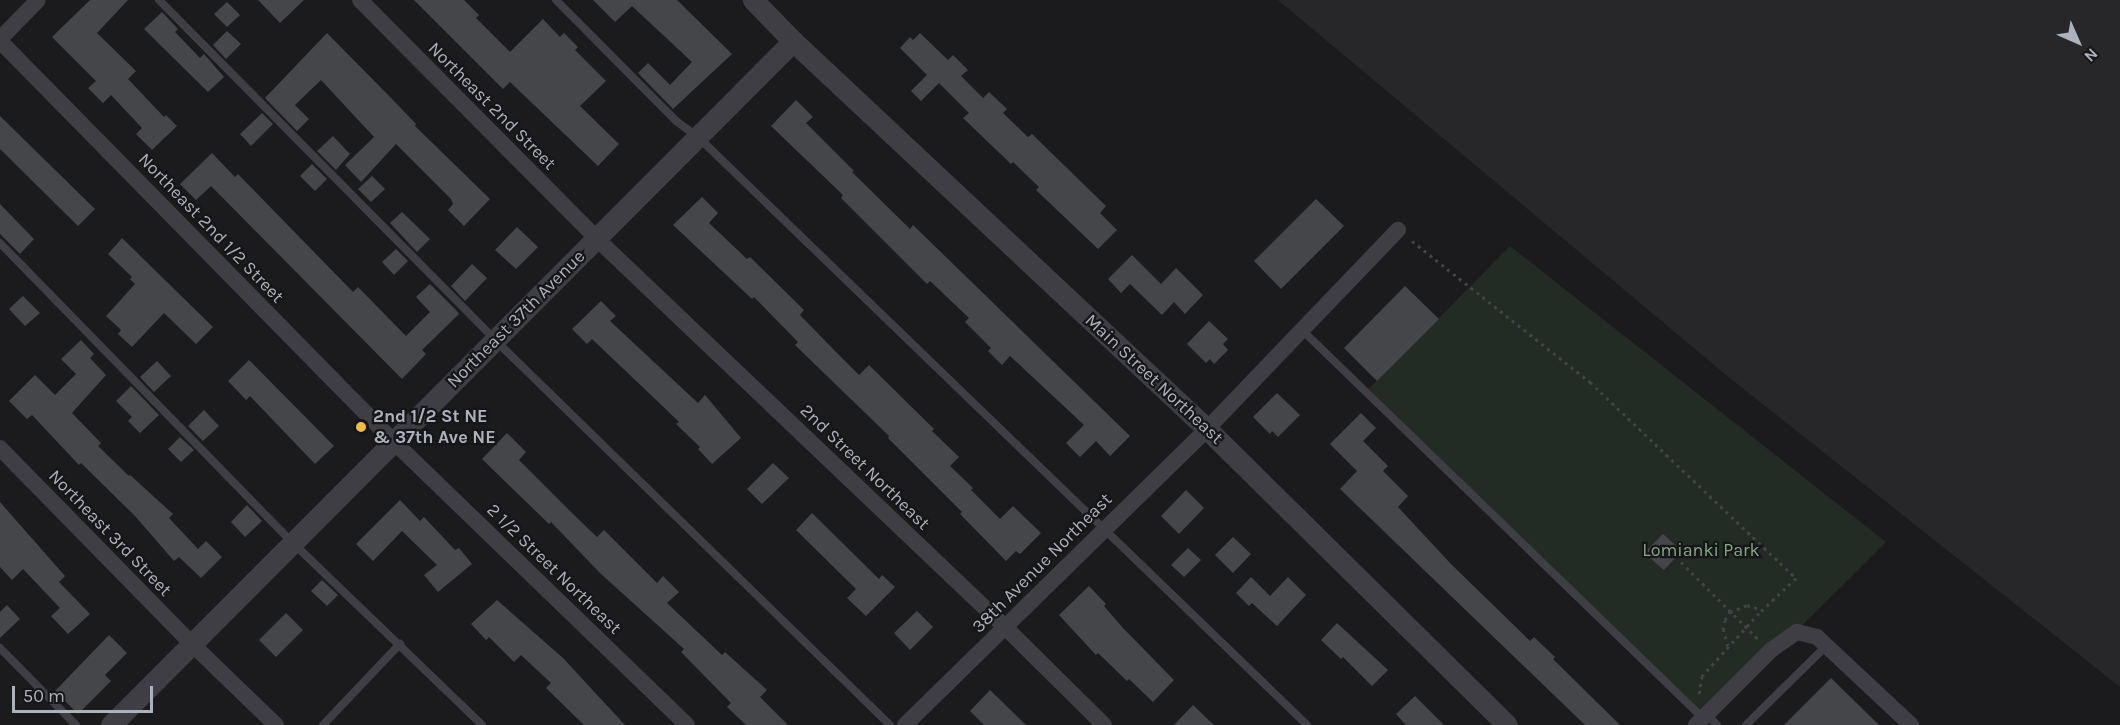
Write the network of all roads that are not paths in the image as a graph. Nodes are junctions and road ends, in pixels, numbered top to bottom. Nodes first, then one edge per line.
1 (38, 0) edge
2 (159, 0) edge
3 (360, 0) edge
4 (556, 0) edge
5 (753, 0) edge
6 (0, 40) edge
7 (793, 42) junction
8 (699, 138) junction
9 (1398, 230) road end
10 (597, 238) junction
11 (0, 243) edge
12 (1302, 330) junction
13 (495, 340) junction
14 (1207, 429) junction
15 (394, 442) junction
16 (0, 448) edge
17 (1104, 528) junction
18 (293, 543) junction
19 (1005, 627) junction
20 (192, 644) junction
21 (400, 644) junction
22 (1826, 646) junction
23 (0, 648) edge
24 (1706, 721) edge
25 (76, 725) edge
26 (111, 725) edge
27 (276, 725) edge
28 (323, 725) edge
29 (482, 725) edge
30 (687, 725) edge
31 (890, 725) edge
32 (905, 725) edge
33 (1104, 725) edge
34 (1307, 725) edge
35 (1507, 725) edge
36 (1746, 725) edge
37 (1911, 725) edge

1 - 6 street
2 - 13 lane
3 - 10 street, Northeast 2nd Street
4 - 8 lane
5 - 7 street, Main Street Northeast
6 - 15 street, Northeast 2nd 1/2 Street
7 - 8 street, Northeast 37th Avenue
7 - 14 street, Main Street Northeast
8 - 10 street, Northeast 37th Avenue
8 - 17 lane
9 - 12 street, 38th Avenue Northeast
10 - 13 street, Northeast 37th Avenue
10 - 19 street, 2nd Street Northeast
11 - 18 lane
12 - 14 street, 38th Avenue Northeast
12 - 24 lane
13 - 15 street, Northeast 37th Avenue
13 - 31 lane
14 - 17 street, 38th Avenue Northeast
14 - 35 street, Main Street Northeast
15 - 18 street, Northeast 37th Avenue
15 - 30 street, 2 1/2 Street Northeast
16 - 20 street, Northeast 3rd Street
17 - 19 street, 38th Avenue Northeast
17 - 34 lane
18 - 20 street, Northeast 37th Avenue
18 - 21 lane
19 - 32 street, 38th Avenue Northeast
19 - 33 street, 2nd Street Northeast
20 - 26 street, Northeast 37th Avenue
20 - 27 street, Northeast 3rd Street
21 - 28 lane
21 - 29 lane
22 - 24 street
22 - 36 lane
22 - 37 street
23 - 25 lane

